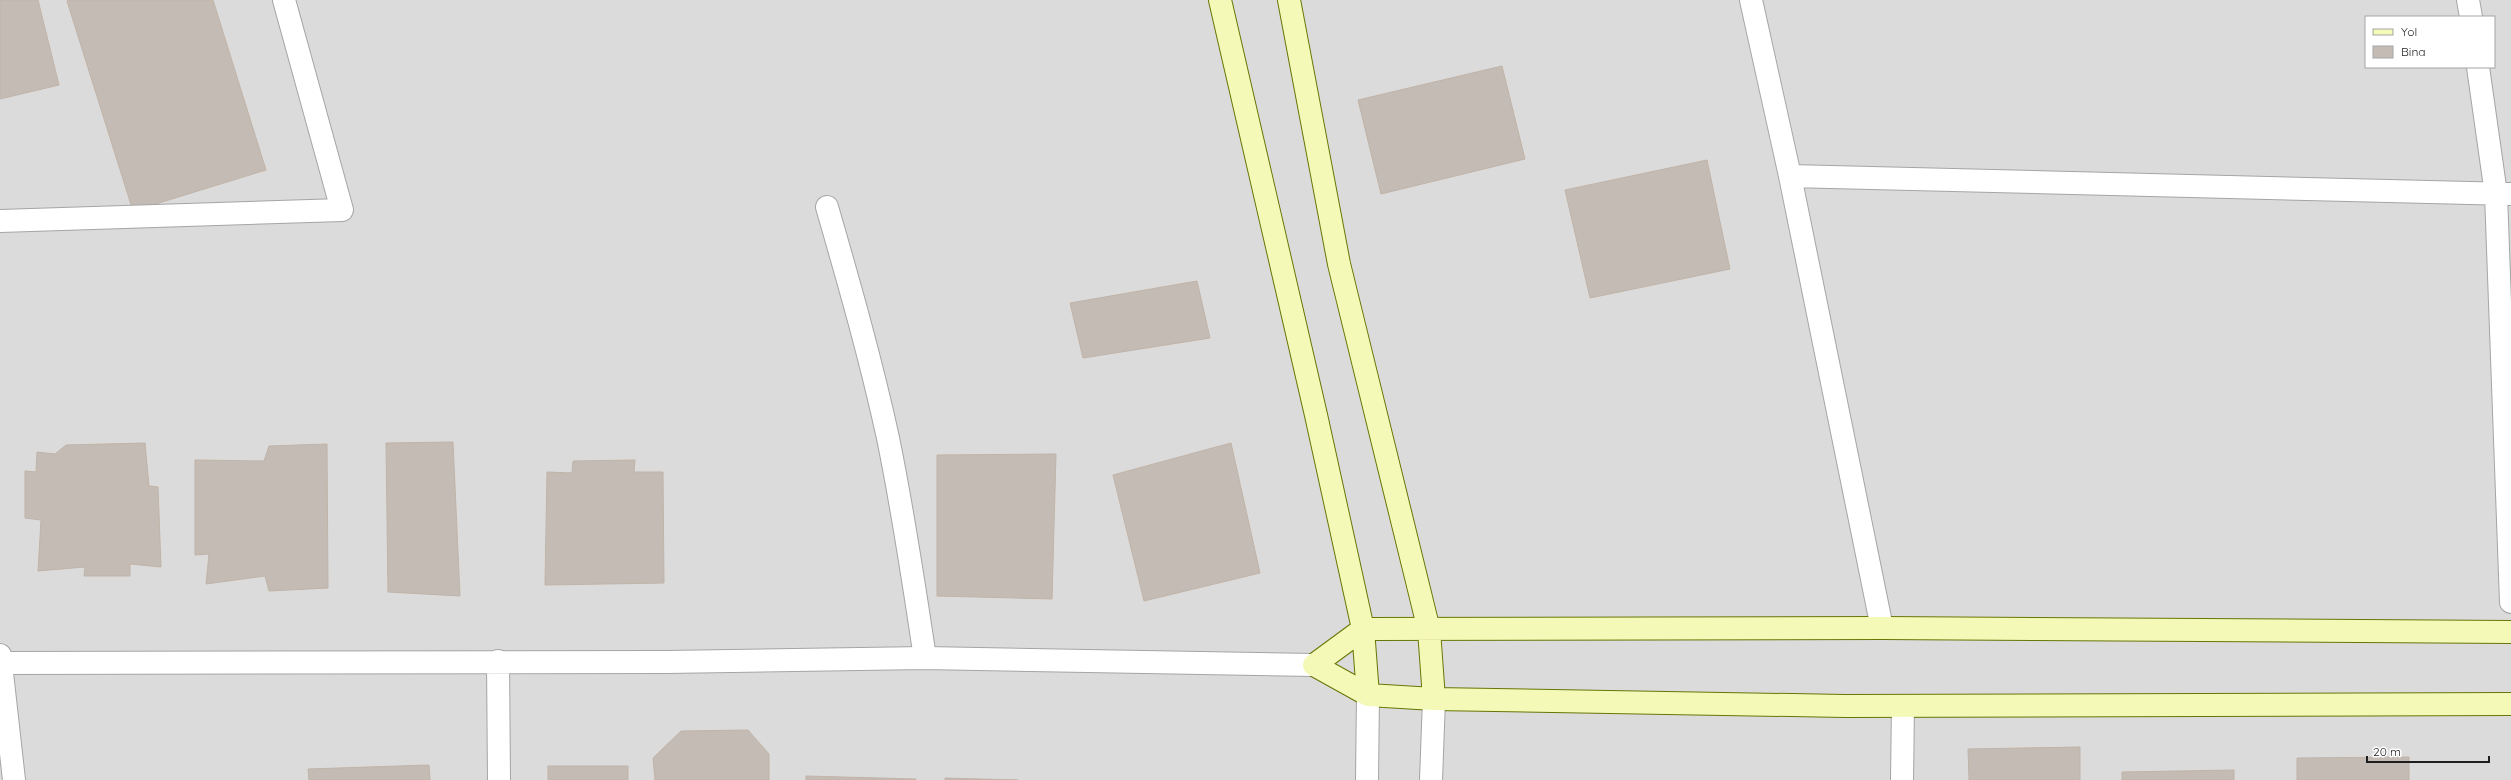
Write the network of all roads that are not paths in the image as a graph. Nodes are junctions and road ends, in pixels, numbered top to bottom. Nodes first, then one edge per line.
1 (284, 0) edge
2 (1220, 0) edge
3 (1289, 0) edge
4 (1751, 0) edge
5 (2468, 0) edge
6 (2471, 16) edge
7 (2478, 68) edge
8 (1790, 176) junction
9 (2504, 194) edge
10 (827, 207) dead end
11 (0, 221) edge
12 (2511, 602) edge
13 (1882, 628) junction
14 (1363, 630) junction
15 (1429, 630) junction
16 (2511, 632) edge
17 (925, 658) junction
18 (1, 661) edge
19 (498, 661) junction
20 (1314, 665) junction
21 (1368, 695) junction
22 (1434, 699) junction
23 (2511, 704) edge
24 (1903, 706) junction
25 (14, 780) edge
26 (499, 780) edge
27 (1367, 780) edge
28 (1431, 780) edge
29 (1902, 780) edge

1 - 11 street
2 - 14 street
3 - 15 street
4 - 8 street
5 - 6 street
7 - 9 street
8 - 9 street
8 - 13 street
9 - 12 street
10 - 17 street
13 - 15 street
13 - 16 street
14 - 15 street
14 - 20 street
14 - 21 street
15 - 22 street
17 - 19 street
17 - 20 street
18 - 19 street
18 - 25 street
19 - 26 street
20 - 21 street
21 - 22 street
21 - 27 street
22 - 24 street
22 - 28 street
23 - 24 street
24 - 29 street

